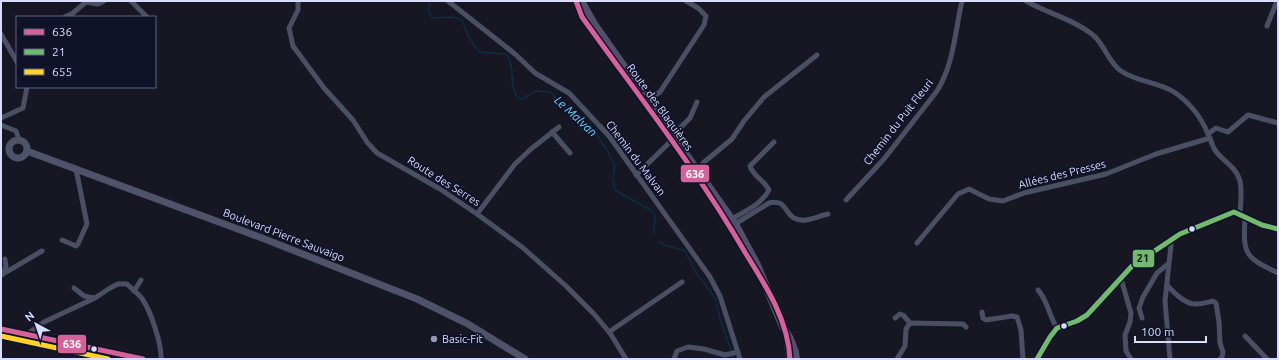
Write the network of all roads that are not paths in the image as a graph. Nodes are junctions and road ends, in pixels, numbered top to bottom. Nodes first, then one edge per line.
1 (87, 1) edge
2 (104, 1) edge
3 (131, 1) edge
4 (298, 1) edge
5 (448, 1) edge
6 (576, 1) edge
7 (581, 1) edge
8 (686, 1) edge
9 (962, 1) edge
10 (1026, 1) edge
11 (1277, 1) edge
12 (66, 16) edge
13 (146, 16) edge
14 (1267, 26) dead end
15 (1, 34) edge
16 (817, 55) dead end
17 (16, 60) edge
18 (27, 88) edge
19 (697, 102) dead end
20 (646, 103) junction
21 (1, 118) edge
22 (1278, 123) edge
23 (1, 125) edge
24 (559, 127) dead end
25 (552, 132) junction
26 (1209, 136) junction
27 (672, 138) junction
28 (19, 140) junction
29 (774, 142) dead end
30 (26, 151) junction
31 (570, 153) dead end
32 (76, 169) junction
33 (700, 173) junction
34 (636, 175) junction
35 (846, 200) dead end
36 (477, 214) junction
37 (828, 214) dead end
38 (1242, 215) junction
39 (734, 221) junction
40 (1278, 229) edge
41 (62, 240) dead end
42 (1170, 241) junction
43 (917, 243) dead end
44 (42, 251) dead end
45 (5, 259) dead end
46 (1168, 264) junction
47 (1278, 273) edge
48 (2, 275) edge
49 (1119, 279) junction
50 (141, 280) dead end
51 (682, 282) dead end
52 (1167, 285) junction
53 (766, 287) junction
54 (74, 288) dead end
55 (1038, 290) dead end
56 (134, 291) junction
57 (95, 298) junction
58 (982, 312) dead end
59 (895, 318) dead end
60 (1142, 318) dead end
61 (910, 323) junction
62 (783, 326) junction
63 (966, 327) dead end
64 (1, 328) edge
65 (1056, 328) junction
66 (609, 332) junction
67 (26, 335) junction
68 (1246, 336) dead end
69 (738, 352) junction
70 (143, 359) edge
71 (161, 359) edge
72 (525, 359) edge
73 (626, 359) edge
74 (674, 359) edge
75 (740, 359) edge
76 (790, 359) edge
77 (796, 359) edge
78 (897, 359) edge
79 (1023, 359) edge
80 (1037, 359) edge
81 (1131, 359) edge
82 (1170, 359) edge
83 (1220, 359) edge
84 (1267, 359) edge

1 - 2 street
1 - 12 street
3 - 13 street
4 - 36 street, Route des Serres
5 - 34 street, Chemin du Malvan
6 - 20 main road, Route des Blaquières
7 - 20 main road, Route des Blaquières
8 - 20 street
9 - 35 street, Chemin du Puit Fleuri
10 - 26 street
11 - 14 street
15 - 17 street
16 - 33 street
18 - 21 street
19 - 27 street
20 - 27 main road, Route des Blaquières
22 - 26 street, Allées des Presses
23 - 28 street
24 - 25 street
25 - 31 street
25 - 36 street
26 - 38 street
26 - 43 street, Allées des Presses
27 - 33 main road, Route des Blaquières
27 - 34 street
27 - 53 main road, Route des Blaquières
28 - 30 main road
28 - 30 main road
29 - 39 street
30 - 32 main road, Boulevard Pierre Sauvaigo
32 - 41 street
32 - 72 main road, Boulevard Pierre Sauvaigo
33 - 39 main road, Route des Blaquières
34 - 69 street, Chemin du Malvan
36 - 66 street, Route des Serres
37 - 39 street
38 - 40 street
38 - 42 street
38 - 47 street
39 - 53 main road, Route des Blaquières
42 - 46 street
42 - 49 street
44 - 48 street
45 - 48 street
46 - 52 street
46 - 60 street
49 - 65 street
49 - 81 street
50 - 56 street
51 - 66 street
52 - 82 street
52 - 83 street
53 - 62 main road, Route des Blaquières
54 - 57 street
55 - 65 street
56 - 57 street
56 - 71 street
57 - 67 street
58 - 79 street
59 - 61 street
61 - 63 street
61 - 78 street
62 - 76 main road
62 - 77 main road
64 - 67 main road
65 - 80 street
66 - 73 street, Route des Serres
67 - 70 main road
68 - 84 street
69 - 74 street
69 - 75 street, Chemin du Malvan

